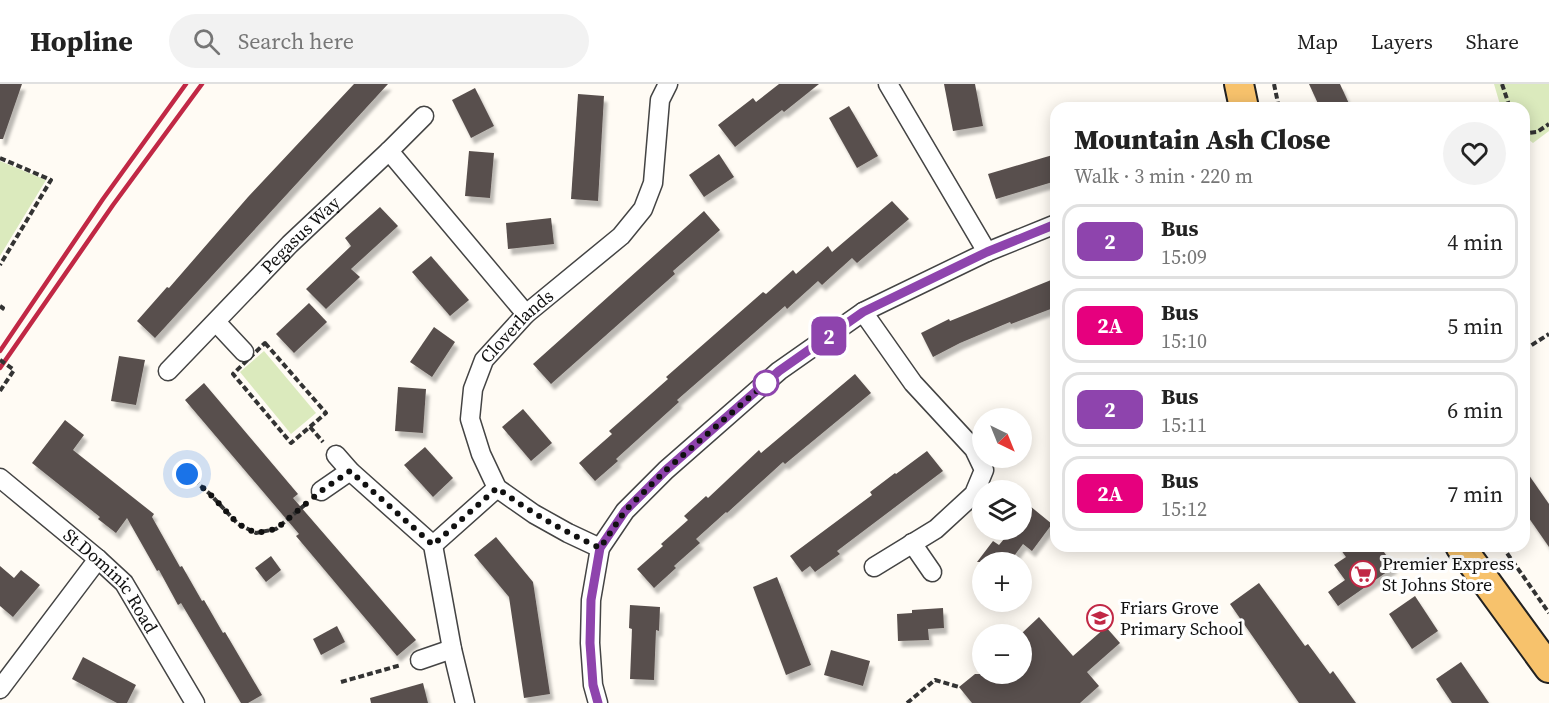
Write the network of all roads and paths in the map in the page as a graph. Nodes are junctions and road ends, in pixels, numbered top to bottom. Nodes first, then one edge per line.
1 (668, 84) edge
2 (888, 84) edge
3 (1239, 84) edge
4 (1274, 84) edge
5 (1502, 84) edge
6 (1243, 102) edge
7 (1278, 102) edge
8 (1508, 102) edge
9 (424, 116) dead end
10 (1549, 124) edge
11 (1530, 132) edge
12 (389, 151) junction
13 (0, 158) edge
14 (1050, 226) edge
15 (987, 252) junction
16 (0, 265) edge
17 (0, 306) edge
18 (0, 312) edge
19 (863, 312) junction
20 (525, 314) junction
21 (216, 322) junction
22 (1549, 334) edge
23 (265, 344) dead end
24 (1530, 346) edge
25 (244, 352) dead end
26 (0, 360) edge
27 (168, 371) dead end
28 (232, 374) dead end
29 (0, 390) edge
30 (336, 455) dead end
31 (350, 471) junction
32 (187, 474) dead end
33 (0, 478) edge
34 (497, 488) junction
35 (321, 491) joint
36 (912, 543) junction
37 (433, 545) junction
38 (600, 548) junction
39 (1464, 552) edge
40 (1506, 552) edge
41 (98, 559) junction
42 (874, 567) dead end
43 (932, 572) dead end
44 (1549, 613) edge
45 (452, 649) junction
46 (420, 660) joint
47 (1549, 668) edge
48 (341, 682) dead end
49 (959, 687) dead end
50 (0, 689) edge
51 (195, 703) edge
52 (465, 703) edge
53 (598, 703) edge
54 (907, 703) edge

1 - 20 street, Cloverlands
2 - 15 street
3 - 6 main road
4 - 7 path
5 - 8 path
9 - 12 street, Pegasus Way
10 - 11 path
12 - 20 street
12 - 21 street, Pegasus Way
13 - 16 path
14 - 15 street
15 - 19 street
17 - 18 path
19 - 36 street
19 - 38 street
20 - 34 street, Cloverlands
21 - 25 street
21 - 27 street, Pegasus Way
22 - 24 path
23 - 28 path
26 - 29 path, bridge
30 - 31 street
31 - 35 street
31 - 37 street
32 - 35 path
33 - 41 street, St Dominic Road
34 - 37 street
34 - 38 street, Cloverlands
36 - 42 street
36 - 43 street
37 - 45 street
38 - 53 street
39 - 47 main road
40 - 44 path
41 - 50 street
41 - 51 street, St Dominic Road
45 - 46 street
45 - 52 street
46 - 48 path
49 - 54 path

